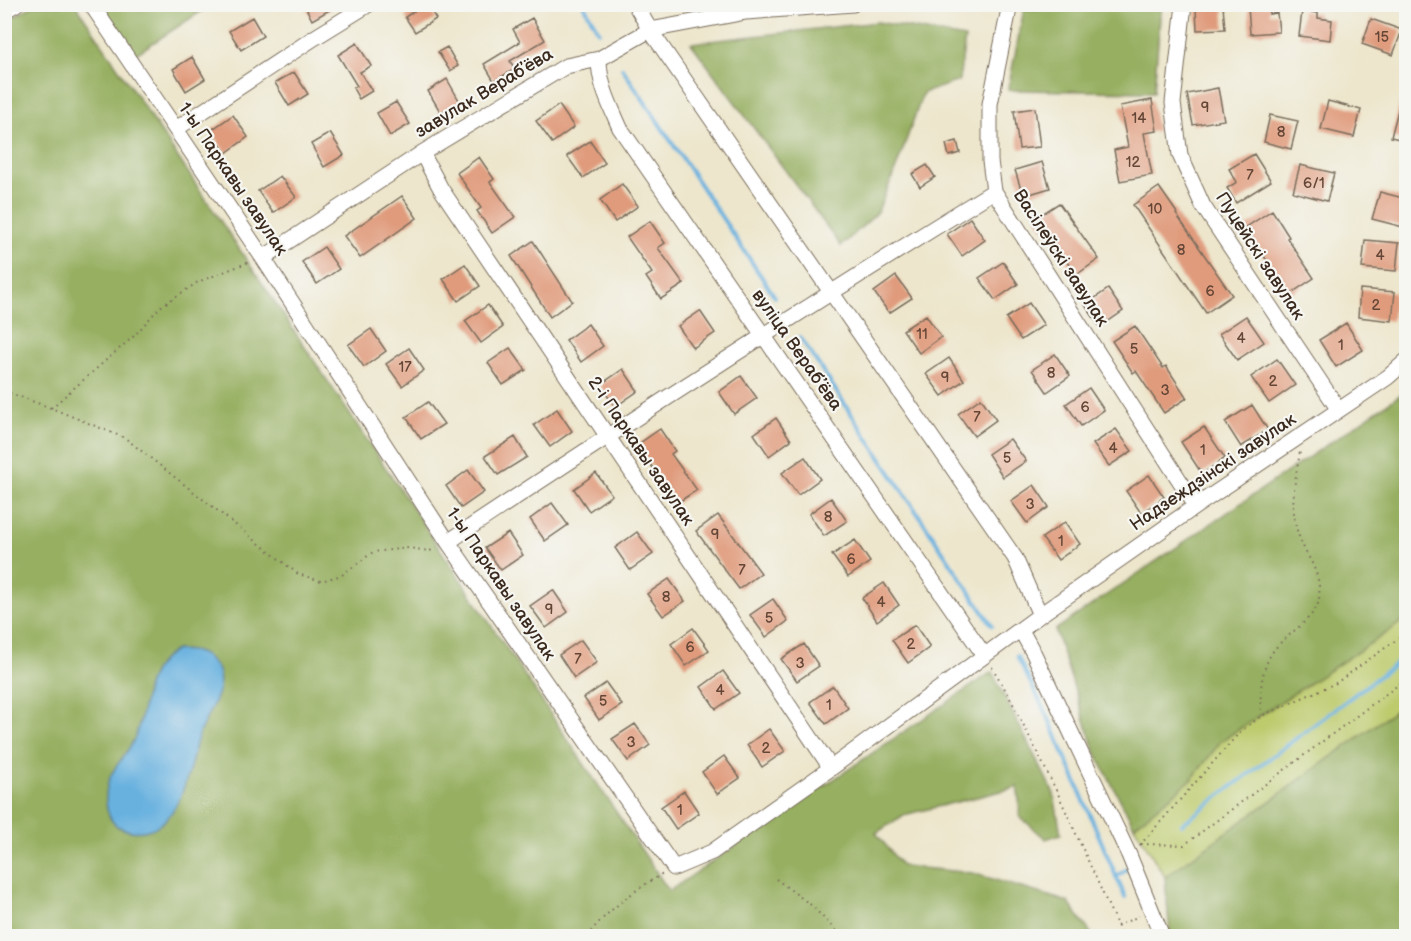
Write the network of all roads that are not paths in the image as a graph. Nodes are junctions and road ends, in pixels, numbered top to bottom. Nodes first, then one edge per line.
1 (16, 4) edge
2 (91, 4) edge
3 (369, 4) edge
4 (635, 4) edge
5 (853, 4) edge
6 (1010, 4) edge
7 (1184, 4) edge
8 (815, 5) edge
9 (4, 11) edge
10 (650, 30) junction
11 (598, 59) junction
12 (176, 129) junction
13 (422, 153) junction
14 (994, 191) junction
15 (263, 258) junction
16 (831, 291) junction
17 (764, 336) junction
18 (1407, 360) edge
19 (1339, 410) junction
20 (607, 436) junction
21 (1196, 506) junction
22 (448, 542) junction
23 (1040, 615) junction
24 (1021, 630) junction
25 (984, 655) junction
26 (831, 768) junction
27 (1162, 936) edge

1 - 9 street
2 - 12 street, 1-ы Паркавы завулак
3 - 12 street
4 - 10 street
5 - 8 street, завулак Верабʼёва
6 - 14 street, Васілеўскі завулак
7 - 19 street, Пуцейскі завулак
8 - 10 street, завулак Верабʼёва
10 - 11 street, завулак Верабʼёва
10 - 16 street
11 - 13 street, завулак Верабʼёва
11 - 17 street, вуліца Верабʼёва
12 - 15 street, 1-ы Паркавы завулак
13 - 15 street, завулак Верабʼёва
13 - 20 street, 2-і Паркавы завулак
14 - 16 street
14 - 21 street, Васілеўскі завулак
15 - 22 street, 1-ы Паркавы завулак
16 - 17 street
16 - 23 street
17 - 20 street
17 - 25 street, вуліца Верабʼёва
18 - 19 street, Надзеждзінскі завулак
19 - 21 street, Надзеждзінскі завулак
20 - 22 street
20 - 26 street, 2-і Паркавы завулак
21 - 23 street, Надзеждзінскі завулак
22 - 26 street, 1-ы Паркавы завулак
23 - 24 street, Надзеждзінскі завулак
24 - 25 street, Надзеждзінскі завулак
24 - 27 street
25 - 26 street

